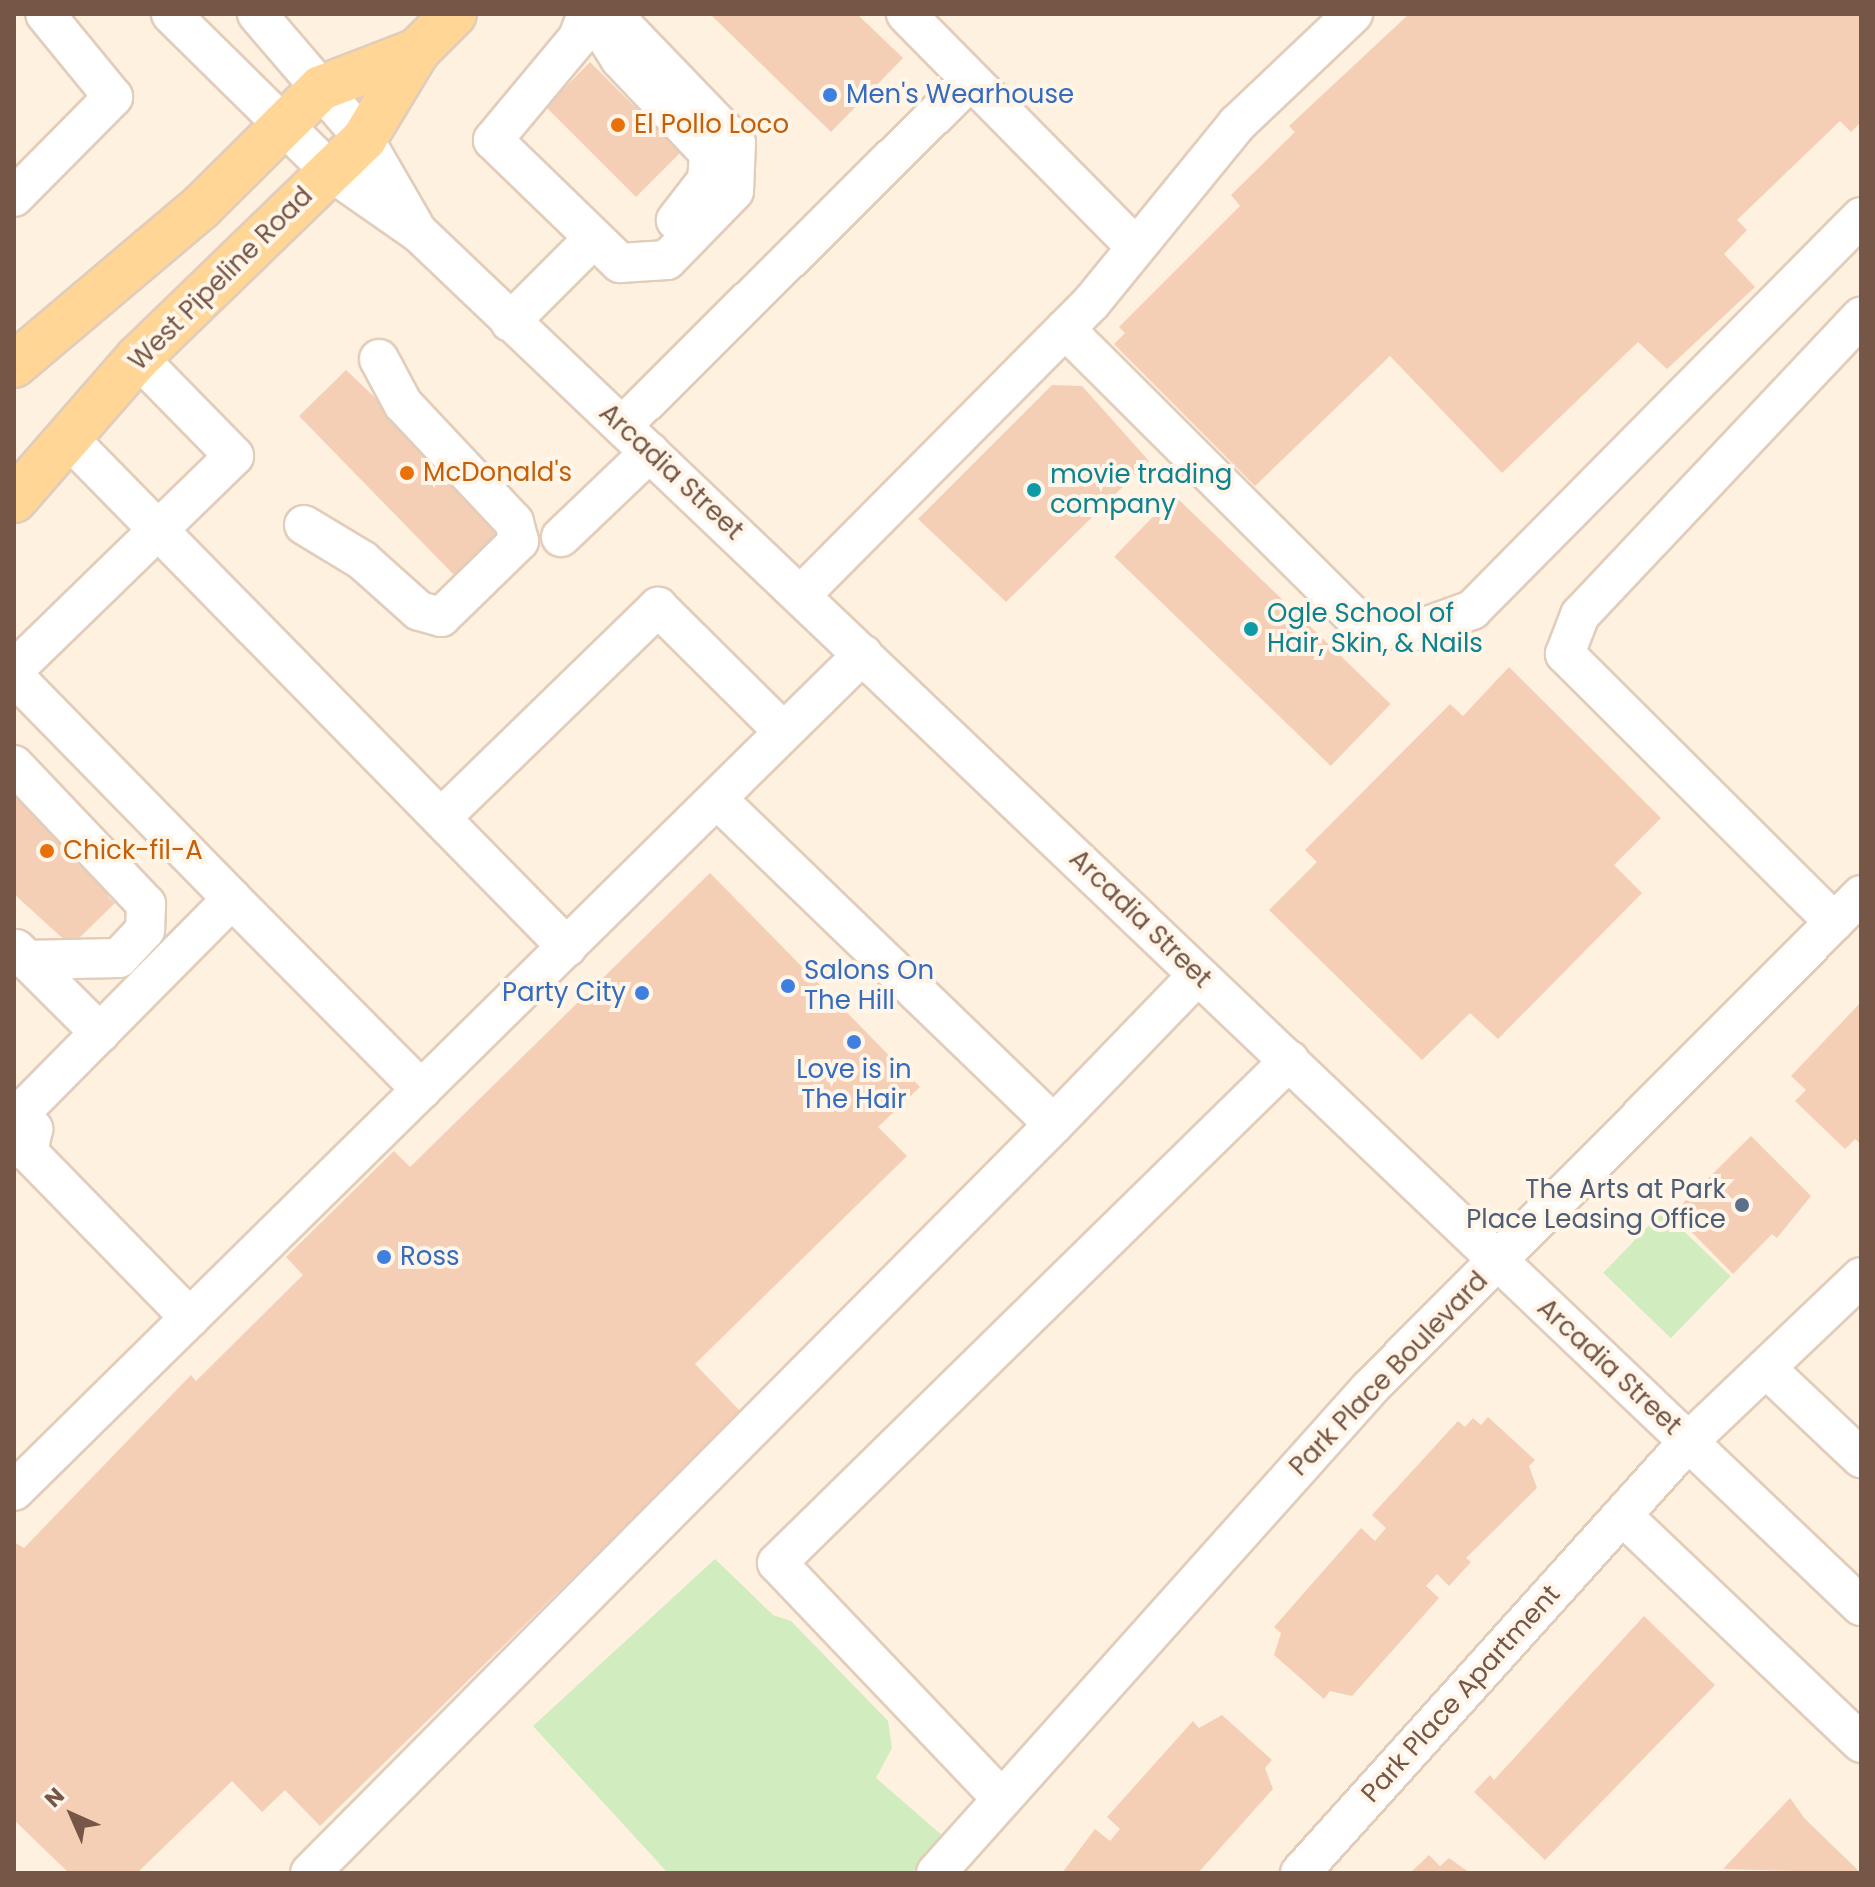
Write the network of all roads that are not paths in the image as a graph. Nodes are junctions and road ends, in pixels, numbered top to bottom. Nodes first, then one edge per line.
1 (45, 14) edge
2 (171, 14) edge
3 (257, 14) edge
4 (454, 14) edge
5 (590, 14) edge
6 (612, 14) edge
7 (906, 14) edge
8 (1353, 14) edge
9 (417, 51) junction
10 (971, 80) junction
11 (321, 88) junction
12 (281, 126) junction
13 (364, 139) junction
14 (330, 171) junction
15 (14, 197) edge
16 (1861, 217) edge
17 (419, 233) junction
18 (1136, 247) junction
19 (606, 251) junction
20 (1861, 317) edge
21 (510, 322) junction
22 (1065, 329) junction
23 (138, 358) junction
24 (379, 359) dead end
25 (14, 365) edge
26 (622, 426) junction
27 (68, 438) junction
28 (650, 452) junction
29 (14, 500) edge
30 (304, 525) dead end
31 (156, 527) junction
32 (561, 537) dead end
33 (801, 595) junction
34 (863, 654) junction
35 (14, 673) edge
36 (784, 732) junction
37 (14, 765) edge
38 (717, 799) junction
39 (441, 818) junction
40 (1861, 895) edge
41 (232, 899) junction
42 (1834, 922) junction
43 (567, 947) junction
44 (20, 954) edge
45 (1198, 975) junction
46 (100, 1033) junction
47 (1290, 1060) junction
48 (422, 1090) junction
49 (16, 1112) edge
50 (1054, 1124) junction
51 (21, 1158) edge
52 (1497, 1261) junction
53 (1861, 1277) edge
54 (190, 1318) junction
55 (1769, 1371) junction
56 (1688, 1442) junction
57 (1861, 1458) edge
58 (14, 1491) edge
59 (1623, 1516) junction
60 (1861, 1606) edge
61 (1861, 1743) edge
62 (1002, 1799) junction
63 (310, 1873) edge
64 (936, 1873) edge
65 (1300, 1873) edge

1 - 15 street
2 - 12 street, Arcadia Street
3 - 11 street, Arcadia Street
4 - 9 main road, West Pipeline Road
5 - 19 street
5 - 19 street
6 - 19 street
7 - 10 street
8 - 18 street
9 - 11 main road, West Pipeline Road
9 - 13 main road, West Pipeline Road
10 - 18 street
10 - 26 street
11 - 12 main road, West Pipeline Road
11 - 13 street, Arcadia Street
12 - 14 street, Arcadia Street
12 - 25 main road, West Pipeline Road
13 - 14 main road, West Pipeline Road
13 - 17 street, Arcadia Street
14 - 17 street, Arcadia Street
14 - 23 main road, West Pipeline Road
16 - 22 street
17 - 21 street, Arcadia Street
18 - 22 street
19 - 21 street
20 - 42 street
21 - 26 street, Arcadia Street
22 - 33 street
23 - 27 main road, West Pipeline Road
23 - 31 street
24 - 30 street
26 - 28 street, Arcadia Street
27 - 29 main road, West Pipeline Road
27 - 31 street
28 - 32 street
28 - 33 street, Arcadia Street
31 - 35 street
31 - 39 street
33 - 34 street, Arcadia Street
34 - 36 street
34 - 45 street, Arcadia Street
35 - 41 street
36 - 38 street
36 - 39 street
37 - 44 street
38 - 43 street
38 - 50 street
39 - 43 street
40 - 42 street, Park Place Boulevard
41 - 46 street
41 - 48 street
42 - 52 street, Park Place Boulevard
43 - 48 street
44 - 46 street
45 - 47 street, Arcadia Street
45 - 50 street
46 - 49 street
47 - 52 street, Arcadia Street
47 - 62 street
48 - 54 street
49 - 51 street
50 - 63 street
51 - 54 street
52 - 56 street, Arcadia Street
52 - 62 street, Park Place Boulevard
53 - 55 street, Park Place Apartment
54 - 58 street
55 - 56 street, Park Place Apartment
55 - 57 street
56 - 59 street, Park Place Apartment
56 - 60 street, Arcadia Street
59 - 61 street
59 - 65 street, Park Place Apartment
62 - 64 street, Park Place Boulevard

